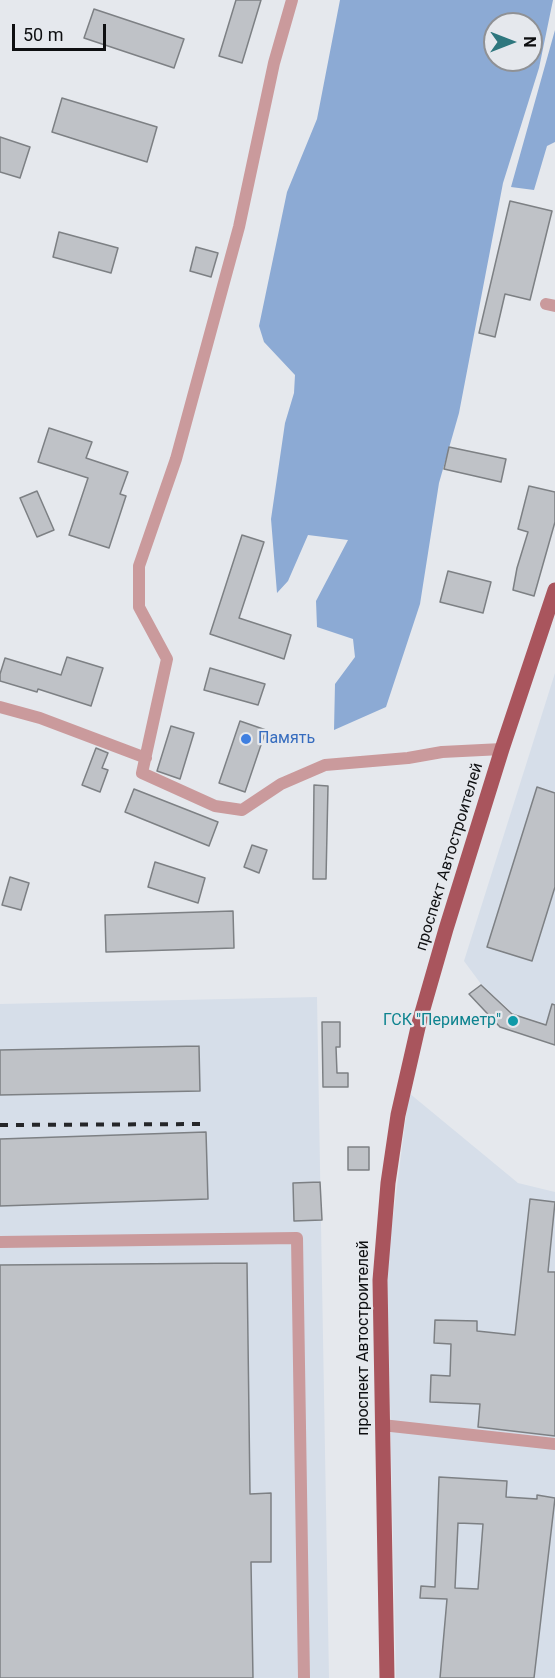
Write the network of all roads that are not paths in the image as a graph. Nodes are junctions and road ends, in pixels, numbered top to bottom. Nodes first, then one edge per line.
1 (292, 0) edge
2 (555, 590) edge
3 (0, 707) edge
4 (502, 749) junction
5 (146, 758) junction
6 (0, 1242) edge
7 (382, 1425) junction
8 (555, 1444) edge
9 (304, 1678) edge
10 (387, 1678) edge

1 - 5 lane
2 - 4 main road, проспект Автостроителей
3 - 5 lane
4 - 5 lane
4 - 7 main road, проспект Автостроителей
6 - 9 lane
7 - 8 lane
7 - 10 main road, проспект Автостроителей

